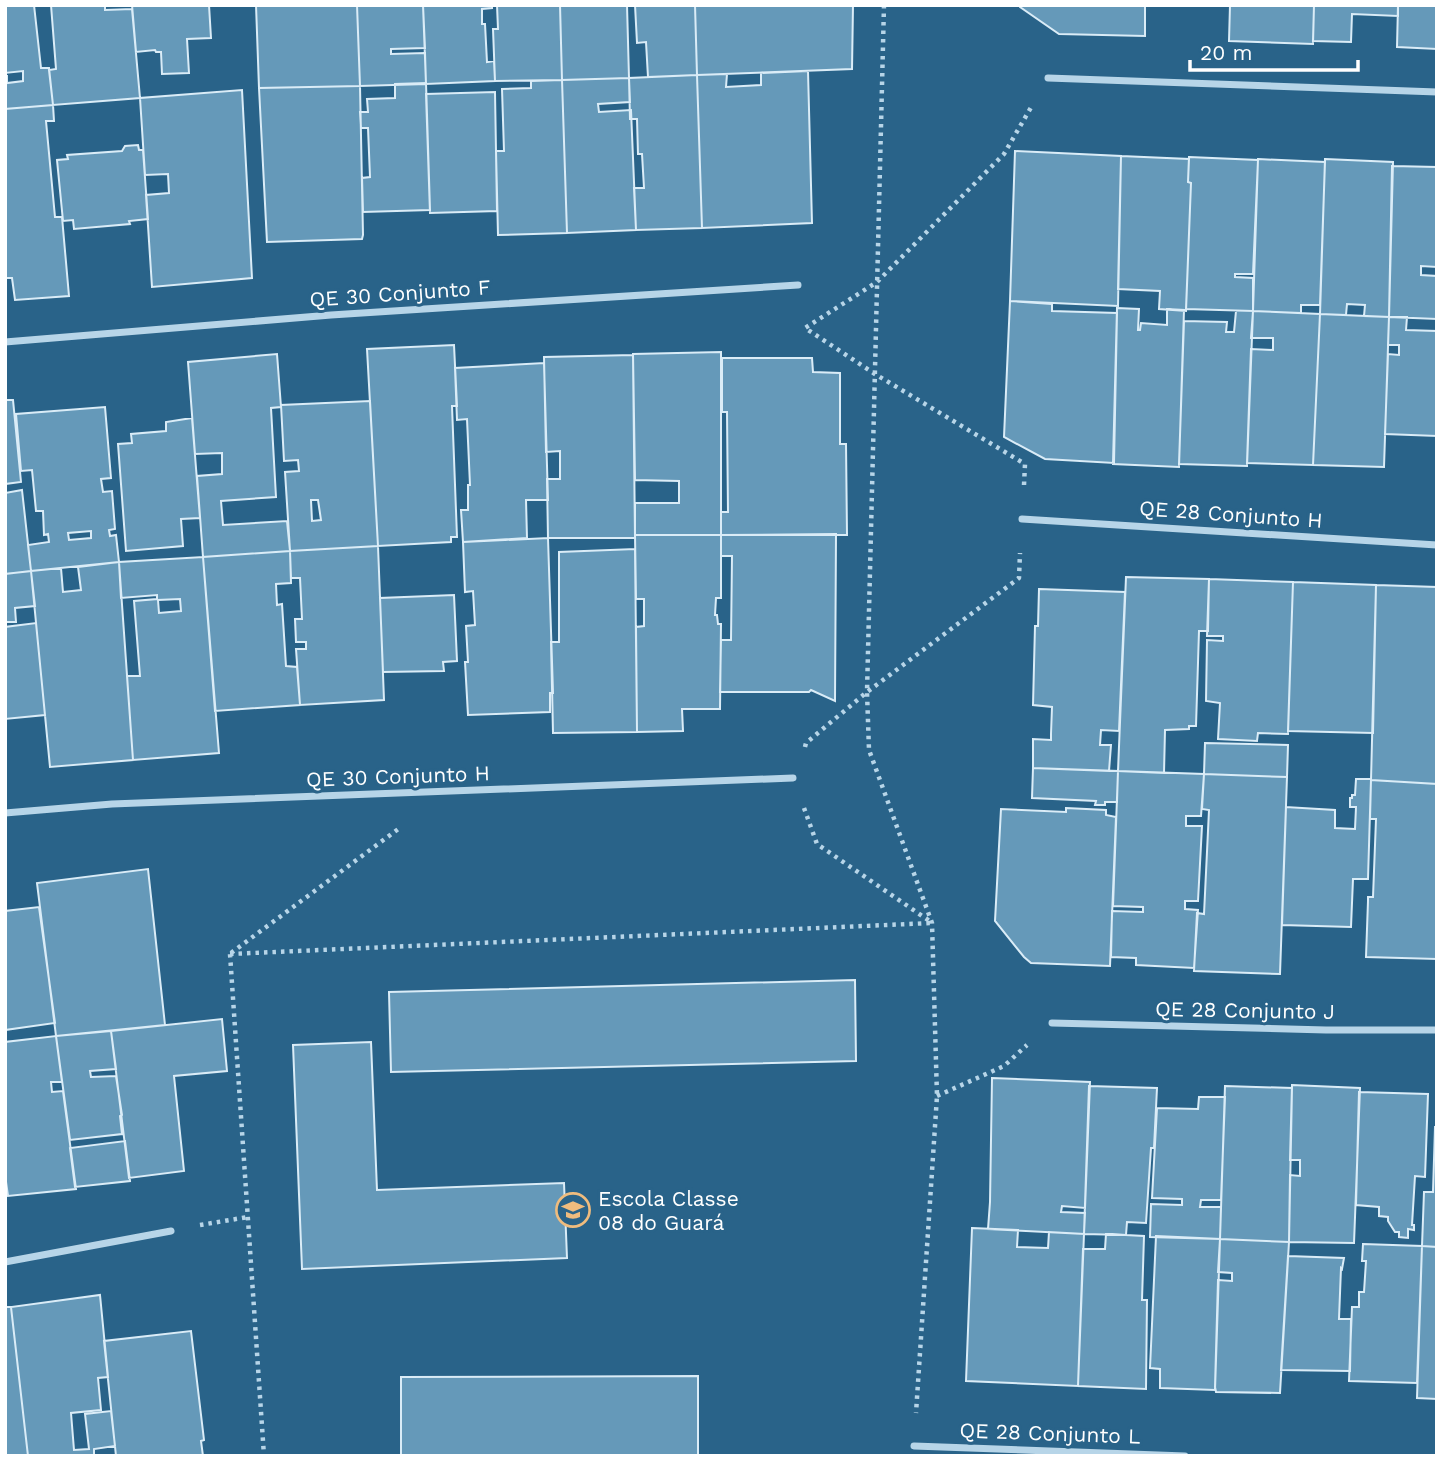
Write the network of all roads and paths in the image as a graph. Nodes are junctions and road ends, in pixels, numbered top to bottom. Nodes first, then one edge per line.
1 (884, 5) edge
2 (1048, 78) joint
3 (1437, 92) edge
4 (877, 282) junction
5 (798, 285) dead end
6 (5, 342) edge
7 (875, 374) junction
8 (1022, 519) junction
9 (1437, 545) edge
10 (867, 692) junction
11 (793, 778) junction
12 (448, 792) junction
13 (5, 813) edge
14 (932, 923) junction
15 (230, 954) junction
16 (1052, 1023) joint
17 (1437, 1030) edge
18 (937, 1096) junction
19 (248, 1217) junction
20 (171, 1231) joint
21 (5, 1262) edge
22 (914, 1446) joint
23 (264, 1456) edge
24 (1185, 1456) edge

1 - 4 path
2 - 3 street
2 - 4 path
4 - 7 path
4 - 7 path
5 - 6 street, QE 30 Conjunto F
7 - 8 path
7 - 10 path
8 - 9 street, QE 28 Conjunto H
8 - 10 path
10 - 11 path
10 - 14 path
11 - 12 street, QE 30 Conjunto H
11 - 14 path
12 - 13 street, QE 30 Conjunto H
12 - 15 path
14 - 15 path
14 - 18 path
15 - 19 path
16 - 17 street, QE 28 Conjunto J
16 - 18 path
18 - 22 path
19 - 20 path
19 - 23 path
20 - 21 street
22 - 24 street, QE 28 Conjunto L

